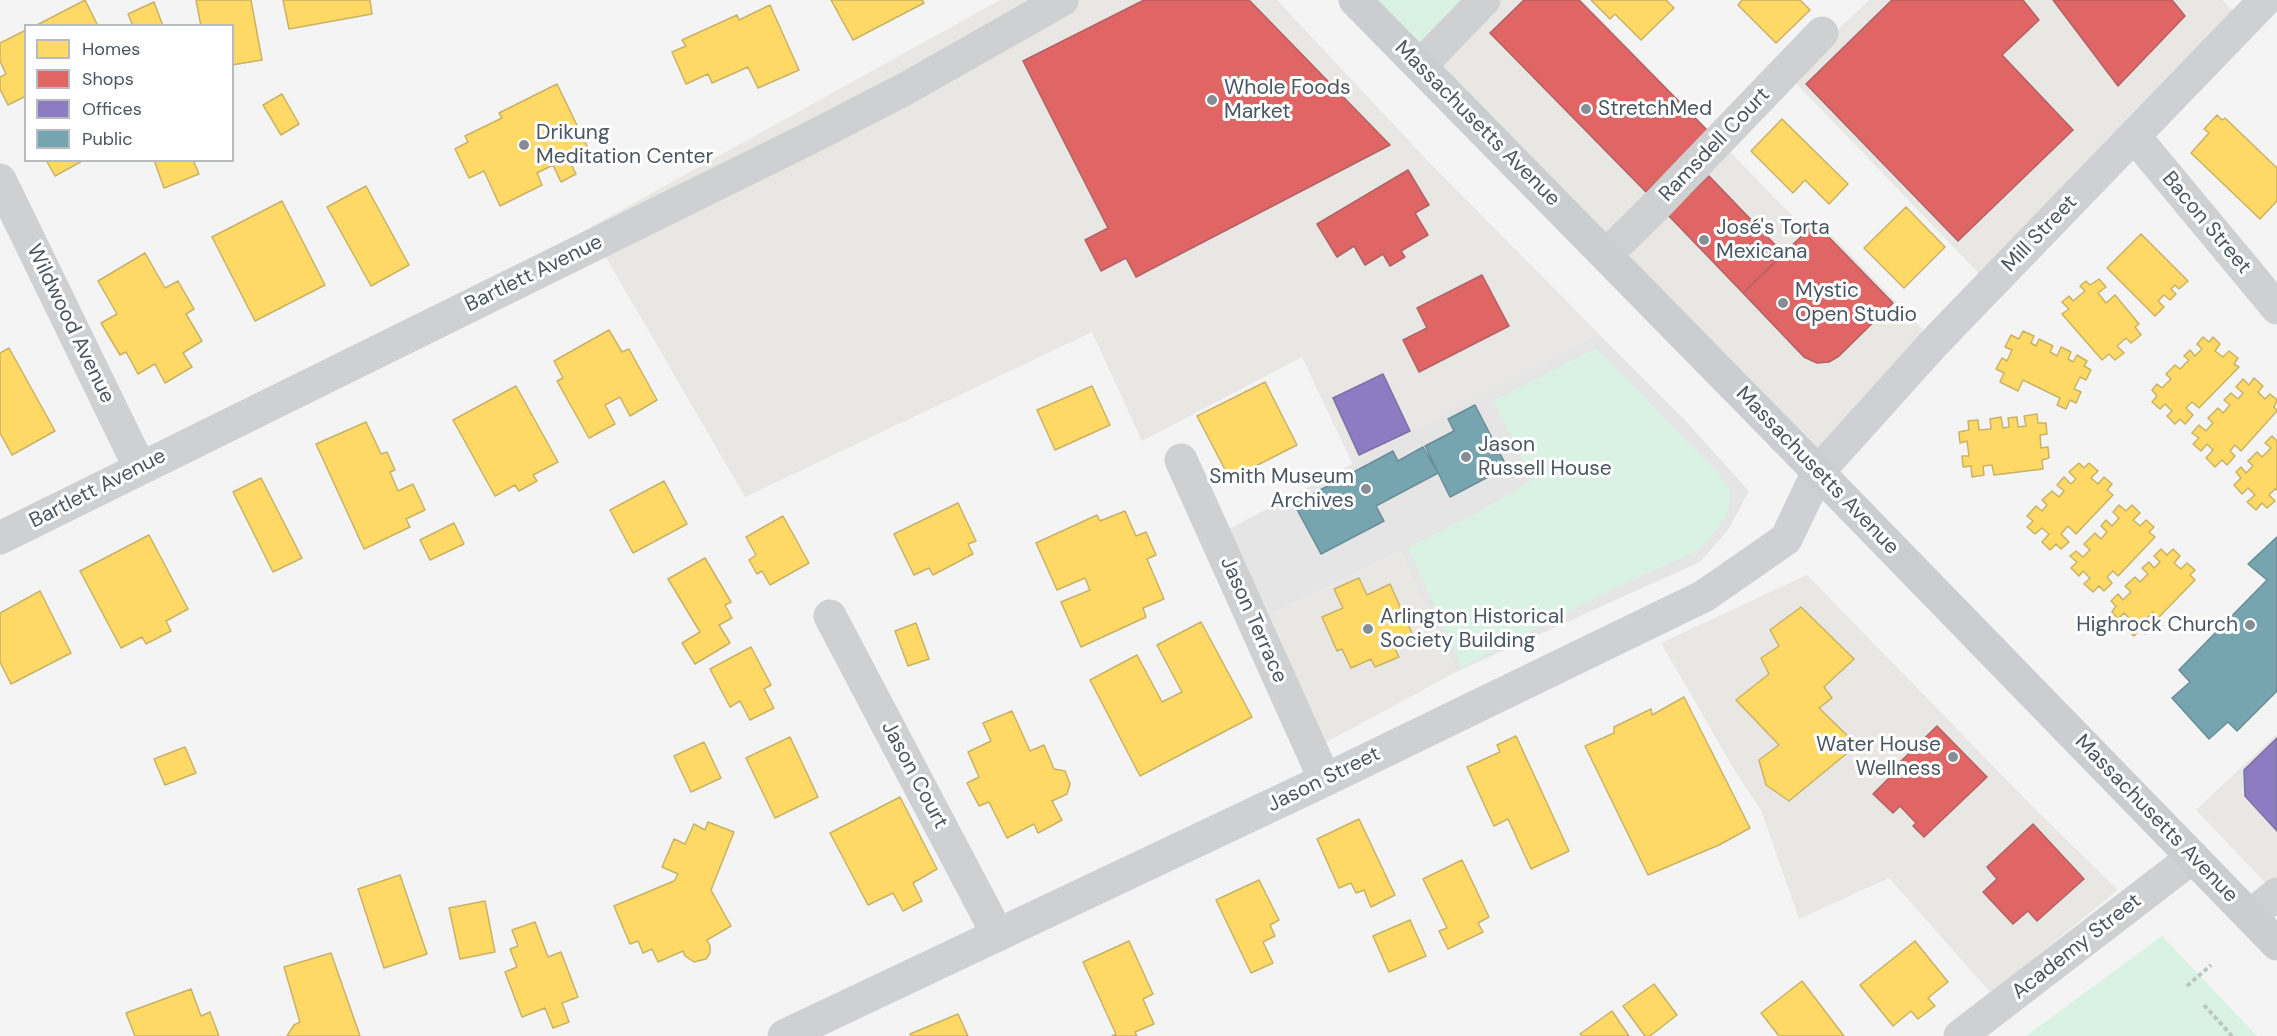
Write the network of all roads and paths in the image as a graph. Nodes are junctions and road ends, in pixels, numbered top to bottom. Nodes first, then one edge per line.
1 (1062, 0) edge
2 (1355, 0) edge
3 (1484, 0) edge
4 (2265, 0) edge
5 (1822, 33) dead end
6 (1420, 66) junction
7 (2134, 137) junction
8 (0, 180) edge
9 (1606, 255) junction
10 (2277, 308) edge
11 (1181, 460) dead end
12 (141, 468) junction
13 (1818, 472) junction
14 (0, 538) edge
15 (830, 616) dead end
16 (1325, 780) junction
17 (2193, 857) junction
18 (2277, 894) edge
19 (2250, 916) junction
20 (998, 935) junction
21 (2277, 944) edge
22 (2211, 965) dead end
23 (2187, 986) dead end
24 (2204, 1005) dead end
25 (784, 1036) edge
26 (1960, 1036) edge
27 (2232, 1036) edge

1 - 12 street, Bartlett Avenue
2 - 6 main road, Massachusetts Avenue
3 - 6 street
4 - 7 street, Mill Street
5 - 9 street, Ramsdell Court
6 - 9 main road, Massachusetts Avenue
7 - 10 street, Bacon Street
7 - 13 street, Mill Street
8 - 12 street, Wildwood Avenue
9 - 13 main road, Massachusetts Avenue
11 - 16 street, Jason Terrace
12 - 14 street, Bartlett Avenue
13 - 16 street, Jason Street
13 - 17 main road, Massachusetts Avenue
15 - 20 street, Jason Court
16 - 20 street, Jason Street
17 - 19 main road, Massachusetts Avenue
17 - 26 street, Academy Street
18 - 19 street
19 - 21 main road, Massachusetts Avenue
20 - 25 street, Jason Street
22 - 23 path
24 - 27 path

